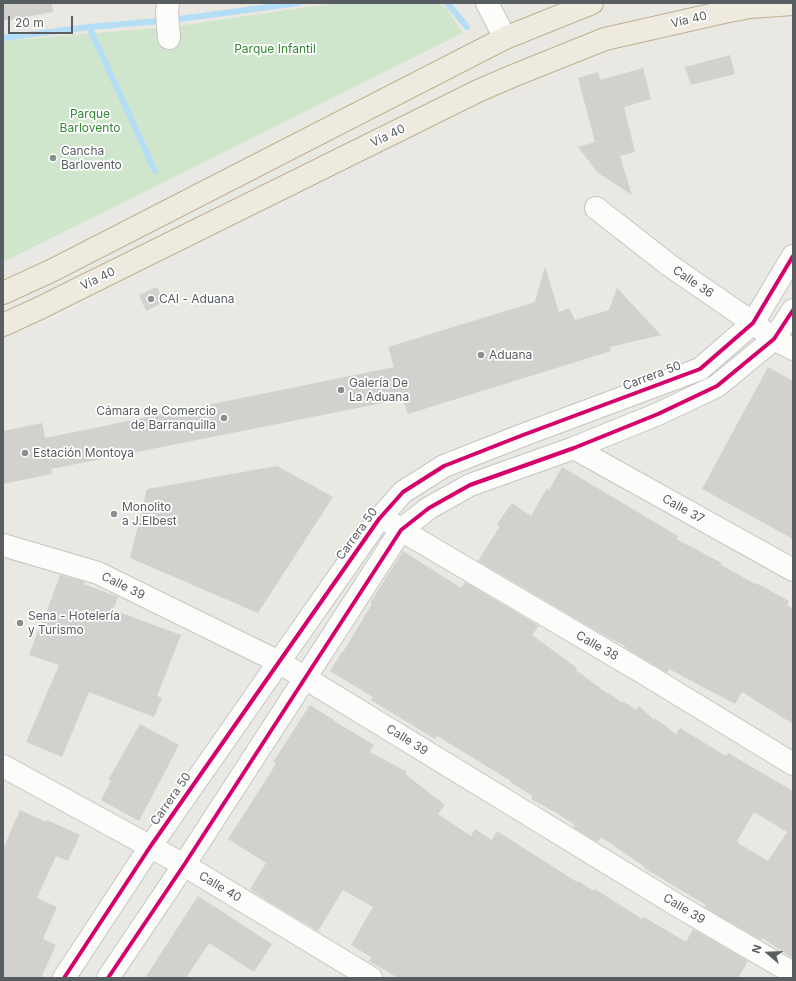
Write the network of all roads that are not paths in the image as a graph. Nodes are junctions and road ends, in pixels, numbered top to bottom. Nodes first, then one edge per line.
1 (487, 3) edge
2 (592, 3) edge
3 (793, 4) edge
4 (168, 7) edge
5 (170, 38) dead end
6 (505, 38) junction
7 (596, 208) dead end
8 (793, 256) edge
9 (3, 293) edge
10 (793, 310) edge
11 (753, 323) junction
12 (3, 325) edge
13 (784, 344) edge
14 (574, 448) junction
15 (381, 517) junction
16 (400, 530) junction
17 (3, 545) edge
18 (793, 570) edge
19 (279, 662) junction
20 (305, 677) junction
21 (793, 764) edge
22 (3, 766) edge
23 (150, 847) junction
24 (184, 865) junction
25 (793, 973) edge
26 (64, 978) edge
27 (108, 978) edge
28 (371, 978) edge

1 - 6 street
2 - 6 highway
3 - 12 highway, Vía 40
4 - 5 street
6 - 9 highway
7 - 11 street, Calle 36
8 - 11 street, Carrera 50
10 - 13 street
11 - 13 street, Calle 36
11 - 15 street, Carrera 50
13 - 14 street
14 - 16 street
14 - 18 street, Calle 37
15 - 16 street, Calle 38
15 - 19 street, Carrera 50
16 - 20 street
16 - 21 street, Calle 38
17 - 19 street, Calle 39
19 - 20 street, Calle 39
19 - 23 street, Carrera 50
20 - 24 street
20 - 25 street, Calle 39
22 - 23 street, Calle 40
23 - 24 street, Calle 40
23 - 26 street, Carrera 50
24 - 27 street
24 - 28 street, Calle 40

